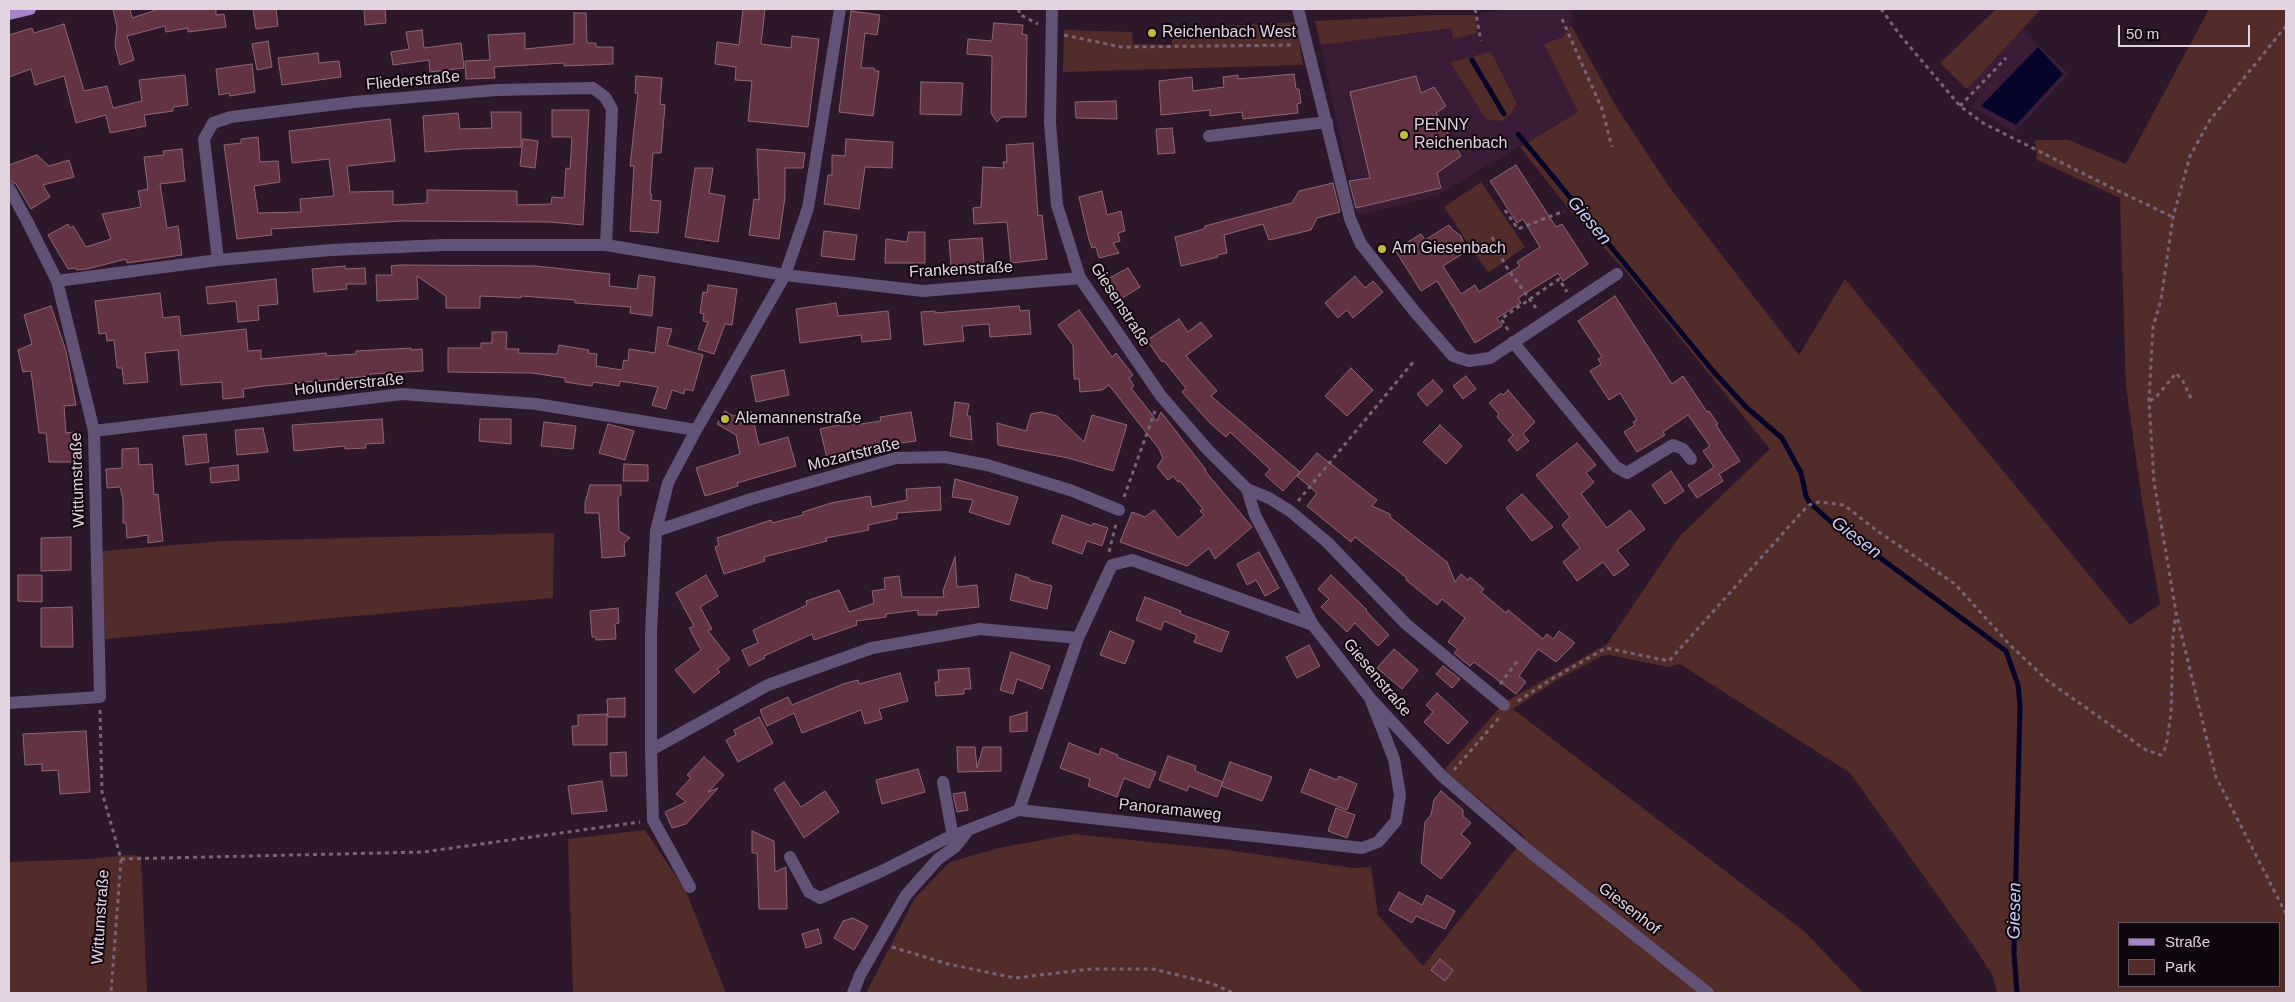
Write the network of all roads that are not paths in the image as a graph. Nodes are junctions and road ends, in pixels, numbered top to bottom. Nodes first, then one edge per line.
1 (30, 9) edge
2 (840, 9) edge
3 (1052, 9) edge
4 (1298, 9) edge
5 (9, 14) edge
6 (1327, 122) junction
7 (1210, 136) dead end
8 (9, 188) edge
9 (606, 245) junction
10 (218, 260) junction
11 (1617, 274) dead end
12 (785, 275) junction
13 (1080, 278) junction
14 (57, 281) junction
15 (1514, 342) junction
16 (94, 430) junction
17 (696, 430) junction
18 (1690, 459) dead end
19 (1247, 489) junction
20 (1119, 510) road end
21 (656, 530) junction
22 (1313, 625) junction
23 (1078, 638) junction
24 (1370, 698) junction
25 (9, 703) edge
26 (1506, 706) road end
27 (650, 750) junction
28 (943, 782) dead end
29 (1019, 810) junction
30 (966, 832) junction
31 (953, 837) junction
32 (1529, 851) joint
33 (790, 857) dead end
34 (690, 887) dead end
35 (853, 993) edge
36 (1708, 993) edge

1 - 5 main road
2 - 12 street
3 - 13 street, Giesenstraße
4 - 6 street
6 - 7 street
6 - 15 street
8 - 14 street, Wittumstraße
9 - 10 street
9 - 10 street, Fliederstraße
9 - 12 street
10 - 14 street
11 - 15 street
12 - 13 street, Frankenstraße
12 - 17 street
13 - 19 street, Giesenstraße
14 - 16 street, Wittumstraße
15 - 18 street
16 - 17 street, Holunderstraße
16 - 25 street, Wittumstraße
17 - 21 street
19 - 22 street, Giesenstraße
19 - 26 street, Giesenstraße
20 - 21 street, Mozartstraße
21 - 27 street
22 - 23 street
22 - 24 street, Giesenstraße
23 - 27 street
23 - 29 street
24 - 29 street, Panoramaweg
24 - 32 street, Giesenstraße
27 - 34 street
28 - 31 street
29 - 30 street, Panoramaweg
30 - 31 street, Panoramaweg
30 - 35 street
31 - 33 street, Panoramaweg
32 - 36 street, Giesenhof

